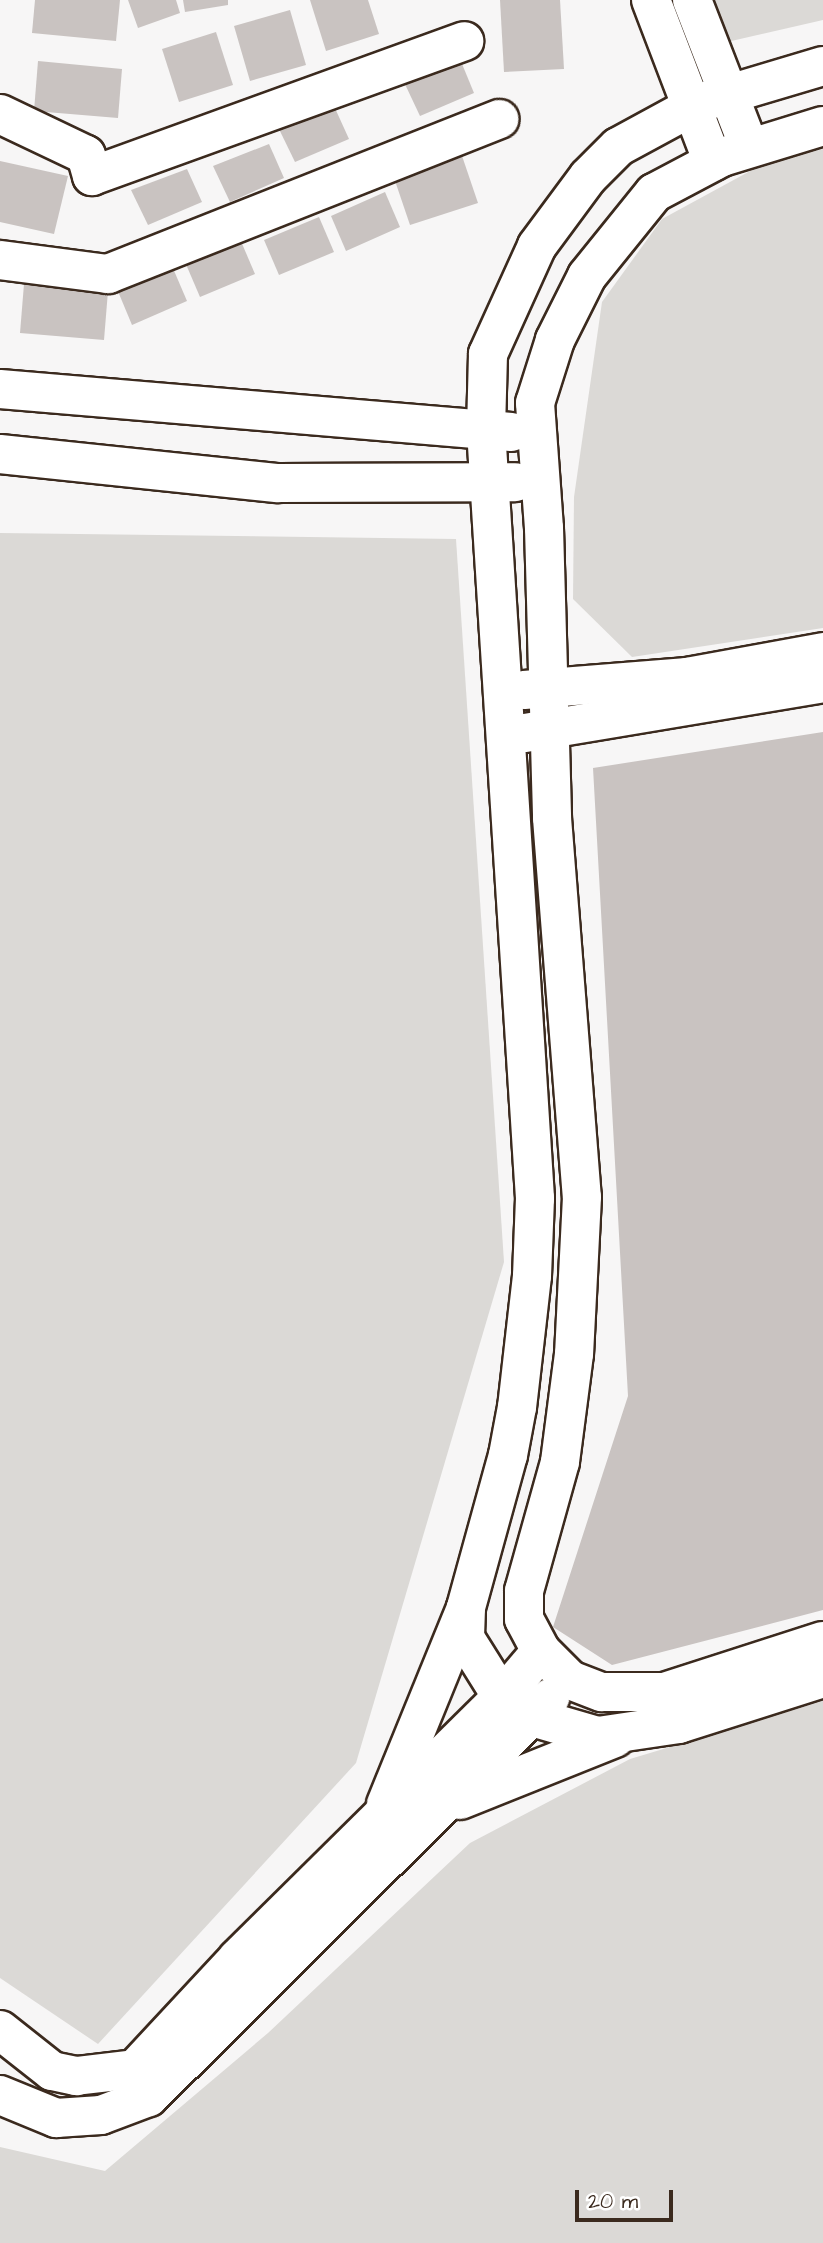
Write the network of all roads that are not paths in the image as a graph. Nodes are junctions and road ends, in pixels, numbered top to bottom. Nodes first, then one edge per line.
1 (650, 0) edge
2 (692, 0) edge
3 (464, 41) dead end
4 (823, 66) edge
5 (728, 93) junction
6 (692, 107) junction
7 (0, 114) edge
8 (499, 119) dead end
9 (823, 126) edge
10 (749, 146) junction
11 (713, 162) junction
12 (0, 260) edge
13 (0, 389) edge
14 (486, 430) junction
15 (536, 433) junction
16 (0, 454) edge
17 (541, 481) junction
18 (489, 483) junction
19 (823, 652) edge
20 (823, 683) edge
21 (548, 688) junction
22 (504, 691) junction
23 (549, 730) junction
24 (507, 735) junction
25 (582, 1197) junction
26 (535, 1198) junction
27 (466, 1608) junction
28 (823, 1641) edge
29 (541, 1651) junction
30 (823, 1678) edge
31 (570, 1680) junction
32 (517, 1707) junction
33 (627, 1734) junction
34 (440, 1809) junction
35 (381, 1816) junction
36 (0, 2030) edge
37 (52, 2071) junction
38 (0, 2095) edge
39 (40, 2112) junction

1 - 6 street
2 - 5 street
3 - 7 street
4 - 5 street
5 - 6 street
5 - 10 street
6 - 11 street
6 - 14 street
8 - 12 street
9 - 10 street
10 - 11 street
11 - 15 street
13 - 14 street
14 - 15 street
14 - 18 street
15 - 17 street
16 - 18 street
17 - 18 street
17 - 21 street
18 - 22 street
19 - 21 street
20 - 23 street
21 - 22 street
21 - 23 street
22 - 24 street
23 - 24 street
23 - 25 street
24 - 26 street
25 - 26 street
25 - 29 street
26 - 27 street
27 - 32 street
27 - 35 street
28 - 31 street
29 - 31 street
29 - 32 street
30 - 33 street
31 - 32 street
32 - 33 street
32 - 34 street
32 - 35 street
33 - 34 street
34 - 39 street
35 - 37 street
36 - 37 street
37 - 39 street
38 - 39 street

